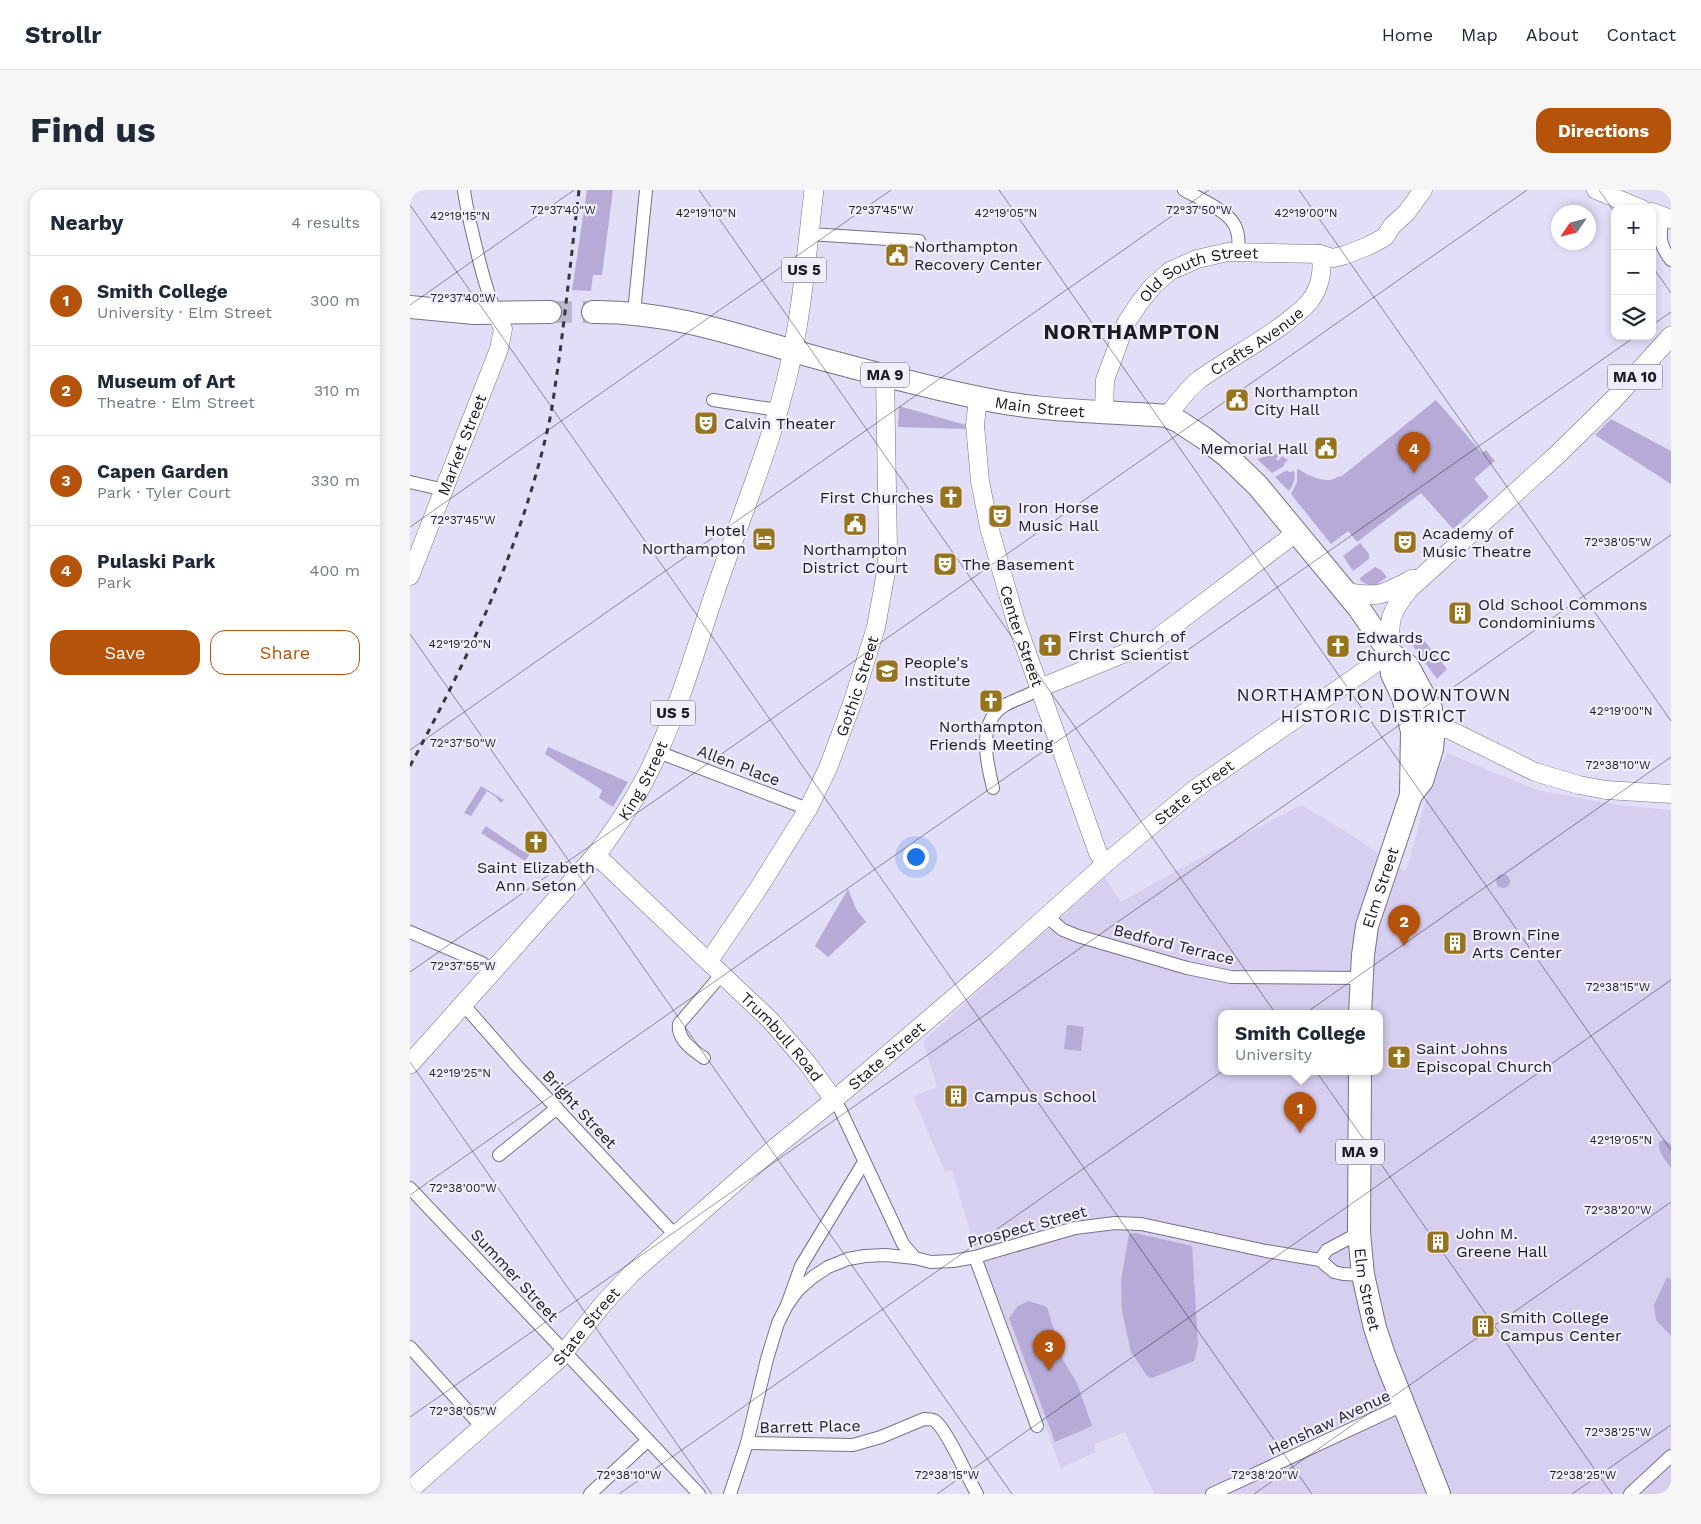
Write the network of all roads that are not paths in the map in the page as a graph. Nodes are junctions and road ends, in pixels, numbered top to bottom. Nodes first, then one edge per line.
1 (464, 190) edge
2 (646, 190) edge
3 (814, 190) edge
4 (1184, 190) edge
5 (1423, 190) edge
6 (1596, 190) edge
7 (1632, 205) edge
8 (1662, 216) edge
9 (809, 234) junction
10 (920, 241) dead end
11 (1238, 252) junction
12 (1320, 254) junction
13 (1671, 260) edge
14 (410, 307) edge
15 (550, 312) tunnel mouth
16 (593, 312) tunnel mouth
17 (634, 312) junction
18 (496, 313) junction
19 (1671, 336) edge
20 (793, 350) junction
21 (885, 375) junction
22 (978, 398) junction
23 (713, 400) dead end
24 (778, 410) junction
25 (1104, 412) junction
26 (1167, 416) junction
27 (410, 482) edge
28 (445, 490) junction
29 (1297, 532) junction
30 (1423, 574) junction
31 (410, 576) edge
32 (1345, 592) junction
33 (1390, 653) junction
34 (1040, 688) junction
35 (1423, 729) junction
36 (658, 752) junction
37 (993, 788) dead end
38 (1670, 795) edge
39 (808, 809) junction
40 (596, 855) junction
41 (1106, 863) junction
42 (1046, 916) junction
43 (410, 932) edge
44 (709, 961) junction
45 (492, 971) junction
46 (722, 974) junction
47 (1361, 978) junction
48 (462, 1003) junction
49 (1360, 1010) edge
50 (704, 1058) dead end
51 (410, 1064) edge
52 (1360, 1075) edge
53 (834, 1100) junction
54 (557, 1108) junction
55 (499, 1154) dead end
56 (864, 1162) junction
57 (410, 1188) edge
58 (1360, 1233) junction
59 (675, 1235) junction
60 (975, 1257) junction
61 (915, 1258) junction
62 (1320, 1260) junction
63 (1363, 1275) junction
64 (787, 1305) junction
65 (410, 1347) edge
66 (565, 1353) junction
67 (1405, 1404) junction
68 (1038, 1426) dead end
69 (482, 1428) junction
70 (647, 1441) junction
71 (747, 1443) junction
72 (1671, 1456) edge
73 (410, 1490) edge
74 (590, 1494) edge
75 (699, 1494) edge
76 (730, 1494) edge
77 (977, 1494) edge
78 (1212, 1494) edge
79 (1439, 1494) edge
80 (1630, 1494) edge

1 - 18 street
2 - 17 street
3 - 9 main road, US 5
4 - 11 street
5 - 12 street, Old South Street
6 - 7 street
8 - 13 street
9 - 10 street
9 - 20 main road, US 5
11 - 12 street, Old South Street
11 - 25 street, Old South Street
12 - 26 street, Crafts Avenue
14 - 18 highway
15 - 18 highway
16 - 17 highway, Main Street / MA 9
17 - 20 highway, Main Street / MA 9
18 - 28 street, Market Street
19 - 30 main road, MA 10
20 - 21 highway, Main Street / MA 9
20 - 24 main road, King Street / US 5
21 - 22 highway, Main Street / MA 9
21 - 39 street, Gothic Street
22 - 25 highway, Main Street / MA 9
22 - 34 street, Center Street
23 - 24 street
24 - 36 main road, King Street / US 5
25 - 26 highway, Main Street / MA 9
26 - 29 highway, Main Street / MA 9
27 - 28 street
28 - 31 street, Market Street
29 - 32 highway, Main Street / MA 9
29 - 34 street
30 - 32 main road, MA 10
30 - 33 main road, MA 10
32 - 33 highway, Main Street
33 - 35 highway, Main Street
33 - 41 street, State Street
34 - 37 street
34 - 41 street, Center Street
35 - 38 street
35 - 47 highway, Elm Street
36 - 39 street, Allen Place
36 - 40 main road, King Street / US 5
39 - 44 street, Gothic Street
40 - 44 street, Trumbull Road
40 - 45 main road, King Street / US 5
41 - 42 street, State Street
42 - 47 street, Bedford Terrace
42 - 53 street, State Street
43 - 45 street
44 - 46 street, Trumbull Road
45 - 48 main road, King Street / US 5
46 - 50 street
46 - 53 street, Trumbull Road
47 - 49 highway, Elm Street
48 - 51 main road, King Street / US 5
48 - 54 street, Bright Street
52 - 58 highway, Elm Street / MA 9
53 - 56 street, Trumbull Road
53 - 59 street, State Street
54 - 55 street
54 - 59 street, Bright Street
56 - 61 street, Trumbull Road
56 - 64 street, Prospect Street
57 - 66 street, Summer Street
58 - 62 street
58 - 63 highway, Elm Street / MA 9
59 - 66 street, State Street
60 - 61 street, Prospect Street
60 - 62 street, Prospect Street
60 - 68 street
61 - 64 street, Prospect Street
62 - 63 street, Prospect Street
63 - 67 highway, Elm Street / MA 9
64 - 71 street, Prospect Street
65 - 69 street
66 - 69 street, State Street
66 - 70 street, Summer Street
67 - 78 street, Henshaw Avenue
67 - 79 highway, Elm Street / MA 9
69 - 73 street, State Street
70 - 74 street
70 - 75 street, Summer Street
71 - 76 street, Prospect Street
71 - 77 street, Barrett Place
72 - 80 street

